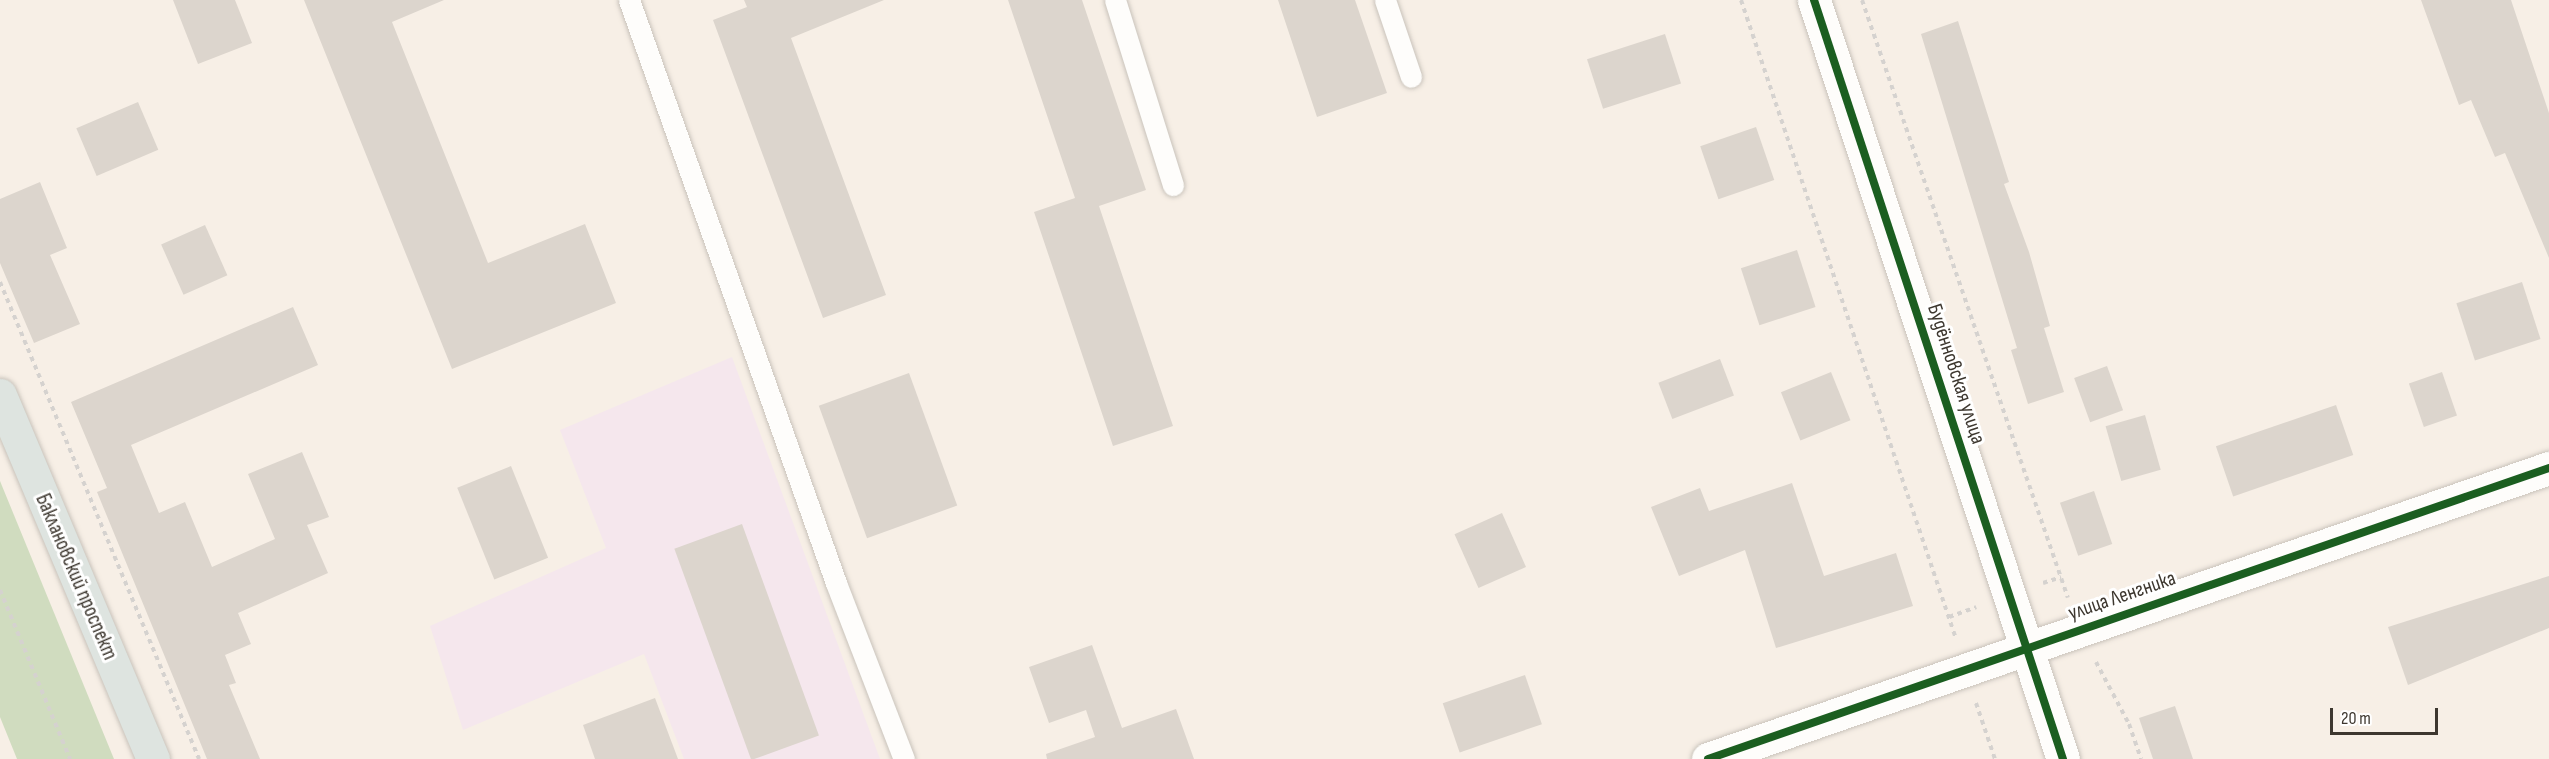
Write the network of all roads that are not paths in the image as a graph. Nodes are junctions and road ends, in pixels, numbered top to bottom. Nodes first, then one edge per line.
1 (630, 0) edge
2 (1114, 0) edge
3 (1385, 0) edge
4 (1814, 0) edge
5 (1411, 77) dead end
6 (1173, 185) dead end
7 (0, 395) edge
8 (2549, 468) edge
9 (2027, 648) junction
10 (153, 759) edge
11 (904, 759) edge
12 (1708, 759) edge
13 (2063, 759) edge

1 - 11 lane
2 - 6 lane
3 - 5 lane
4 - 9 street, Будённовская улица
7 - 10 main road, Баклановский проспект
8 - 9 street, улица Ленгника
9 - 12 street, улица Ленгника
9 - 13 street, Будённовская улица

